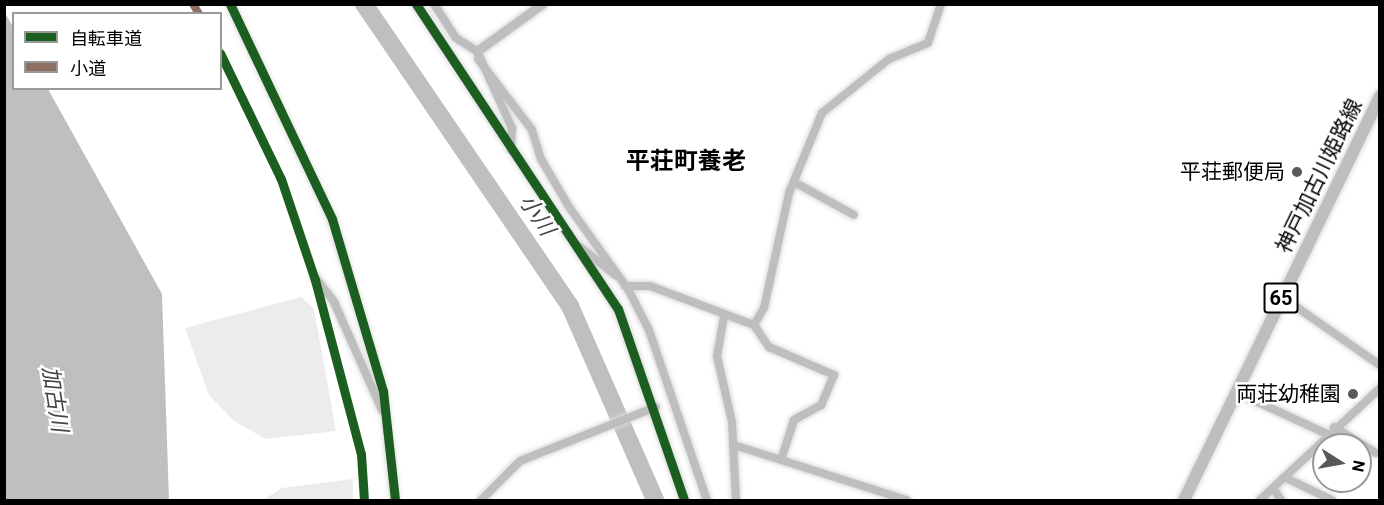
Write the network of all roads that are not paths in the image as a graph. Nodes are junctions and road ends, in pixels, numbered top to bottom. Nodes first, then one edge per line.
1 (230, 4) edge
2 (416, 4) edge
3 (434, 4) edge
4 (542, 4) edge
5 (941, 4) edge
6 (478, 55) junction
7 (1380, 96) edge
8 (512, 150) junction
9 (794, 182) junction
10 (854, 215) dead end
11 (574, 242) junction
12 (314, 276) dead end
13 (628, 289) junction
14 (1282, 297) junction
15 (724, 316) junction
16 (754, 325) junction
17 (1380, 366) edge
18 (1380, 388) edge
19 (1236, 392) junction
20 (656, 407) junction
21 (384, 414) junction
22 (1334, 427) junction
23 (1325, 433) edge
24 (1328, 433) edge
25 (1342, 433) edge
26 (734, 444) junction
27 (1312, 450) edge
28 (1372, 452) edge
29 (1376, 453) dead end
30 (782, 457) junction
31 (1286, 478) junction
32 (1275, 491) junction
33 (395, 501) edge
34 (480, 501) edge
35 (684, 501) edge
36 (707, 501) edge
37 (736, 501) edge
38 (906, 501) edge
39 (1184, 501) edge
40 (1260, 501) edge
41 (1281, 501) edge
42 (1332, 501) edge

1 - 21 street
2 - 8 street
3 - 6 street
4 - 6 street
5 - 9 street
6 - 8 street
6 - 13 street
7 - 14 main road, 神戸加古川姫路線 / 65
8 - 11 street
9 - 10 street
9 - 16 street
11 - 13 street
11 - 20 street
12 - 21 street
13 - 15 street
13 - 36 street
14 - 17 street
14 - 19 main road, 神戸加古川姫路線 / 65
15 - 16 street
15 - 26 street
16 - 30 street
18 - 22 street
19 - 23 street
19 - 39 main road, 神戸加古川姫路線 / 65
20 - 34 street
20 - 35 street
21 - 33 street
22 - 24 street
22 - 25 street
26 - 30 street
26 - 37 street
27 - 31 street
28 - 29 street
30 - 38 street
31 - 32 street
31 - 42 street
32 - 40 street
32 - 41 street

